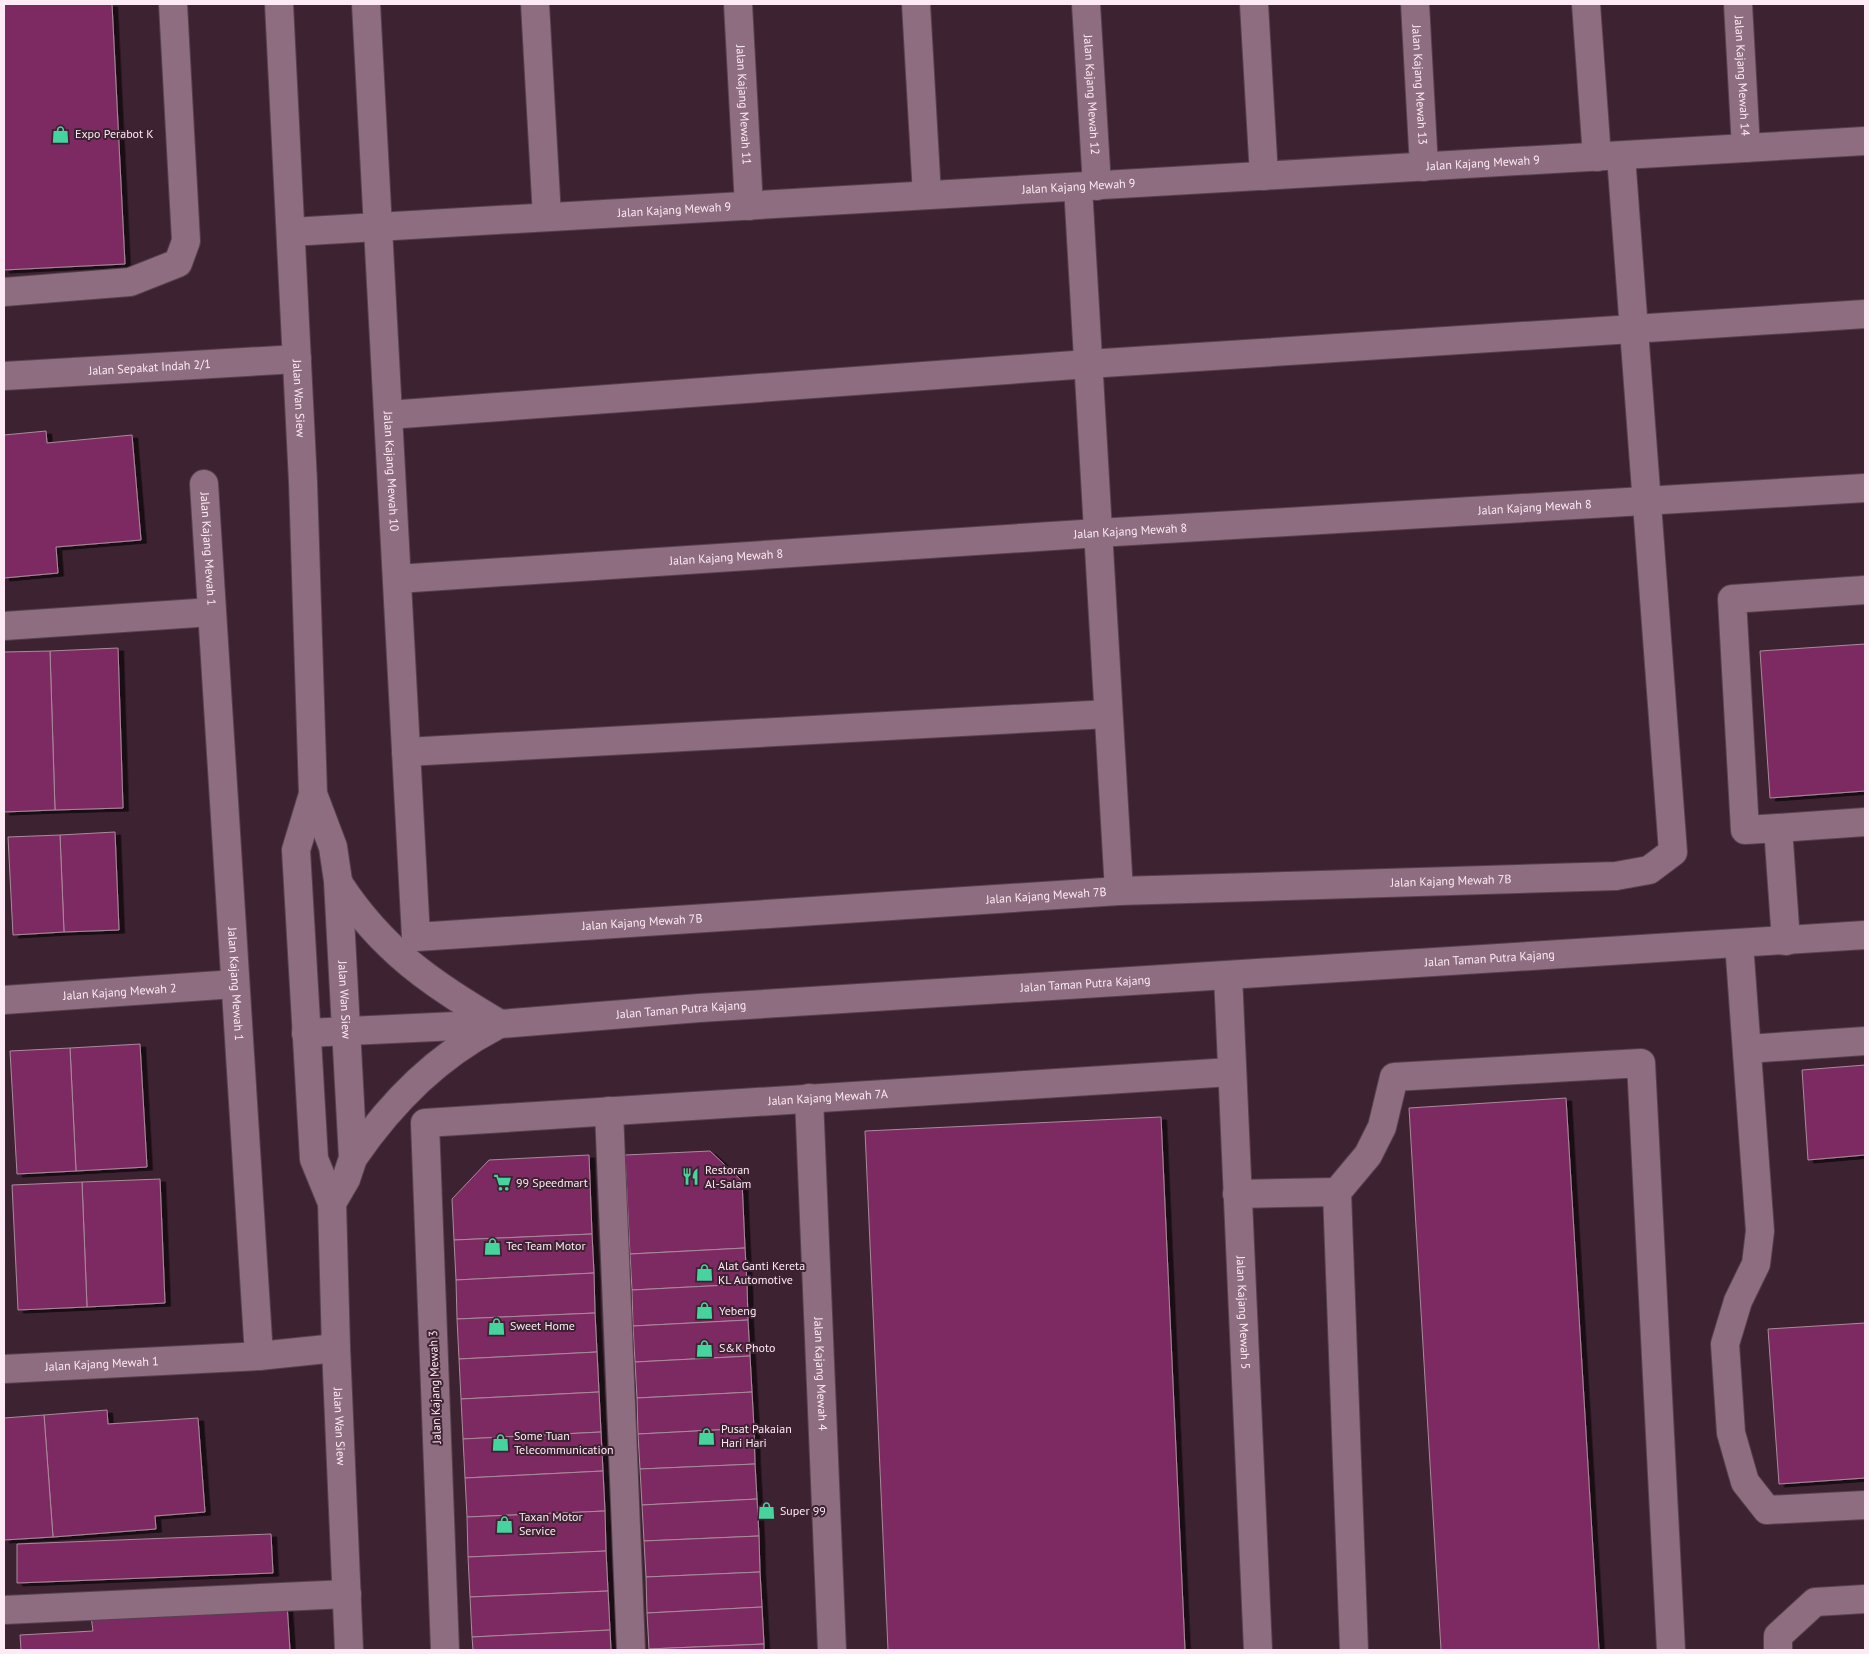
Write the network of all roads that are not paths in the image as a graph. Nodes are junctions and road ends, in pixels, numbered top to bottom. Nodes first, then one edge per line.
1 (172, 4) edge
2 (279, 4) edge
3 (366, 4) edge
4 (535, 4) edge
5 (738, 4) edge
6 (916, 4) edge
7 (1086, 4) edge
8 (1254, 4) edge
9 (1415, 4) edge
10 (1586, 4) edge
11 (1738, 4) edge
12 (1865, 141) edge
13 (1746, 148) junction
14 (1609, 156) junction
15 (1424, 167) junction
16 (1264, 176) junction
17 (1087, 186) junction
18 (927, 195) junction
19 (750, 206) junction
20 (547, 217) junction
21 (379, 227) junction
22 (290, 232) junction
23 (4, 292) edge
24 (1865, 314) edge
25 (1634, 329) junction
26 (296, 359) junction
27 (1088, 364) junction
28 (4, 376) edge
29 (388, 415) junction
30 (204, 484) dead end
31 (1865, 488) edge
32 (1647, 502) junction
33 (1098, 533) junction
34 (397, 579) junction
35 (1865, 590) edge
36 (212, 612) junction
37 (4, 626) edge
38 (1108, 714) junction
39 (406, 752) junction
40 (313, 794) junction
41 (1865, 822) edge
42 (1778, 828) junction
43 (338, 881) junction
44 (1118, 891) junction
45 (1865, 935) edge
46 (416, 938) joint
47 (1786, 941) junction
48 (1739, 943) junction
49 (1228, 975) junction
50 (235, 984) junction
51 (4, 1000) edge
52 (500, 1024) junction
53 (346, 1031) junction
54 (306, 1033) junction
55 (1865, 1041) edge
56 (1747, 1049) junction
57 (1231, 1072) junction
58 (809, 1098) junction
59 (609, 1111) junction
60 (424, 1123) joint
61 (353, 1158) junction
62 (1337, 1192) junction
63 (1238, 1194) junction
64 (332, 1203) junction
65 (336, 1348) junction
66 (259, 1356) junction
67 (4, 1369) edge
68 (1865, 1505) edge
69 (347, 1594) junction
70 (1865, 1599) edge
71 (4, 1610) edge
72 (349, 1650) edge
73 (445, 1650) edge
74 (630, 1650) edge
75 (832, 1650) edge
76 (1258, 1650) edge
77 (1354, 1650) edge
78 (1671, 1650) edge
79 (1778, 1650) edge

1 - 23 street
2 - 22 street, Jalan Wan Siew
3 - 21 street, Jalan Kajang Mewah 10
4 - 20 street
5 - 19 street, Jalan Kajang Mewah 11
6 - 18 street
7 - 17 street, Jalan Kajang Mewah 12
8 - 16 street
9 - 15 street, Jalan Kajang Mewah 13
10 - 14 street
11 - 13 street, Jalan Kajang Mewah 14
12 - 13 street, Jalan Kajang Mewah 9
13 - 14 street, Jalan Kajang Mewah 9
14 - 15 street, Jalan Kajang Mewah 9
14 - 25 street
15 - 16 street, Jalan Kajang Mewah 9
16 - 17 street, Jalan Kajang Mewah 9
17 - 18 street, Jalan Kajang Mewah 9
17 - 27 street, Jalan Kajang Mewah 12
18 - 19 street, Jalan Kajang Mewah 9
19 - 20 street, Jalan Kajang Mewah 9
20 - 21 street, Jalan Kajang Mewah 9
21 - 22 street, Jalan Kajang Mewah 9
21 - 29 street, Jalan Kajang Mewah 10
22 - 26 street, Jalan Wan Siew
24 - 25 street
25 - 27 street
25 - 32 street
26 - 28 street, Jalan Sepakat Indah 2/1
26 - 40 street, Jalan Wan Siew
27 - 29 street
27 - 33 street, Jalan Kajang Mewah 12
29 - 34 street, Jalan Kajang Mewah 10
30 - 36 street, Jalan Kajang Mewah 1
31 - 32 street, Jalan Kajang Mewah 8
32 - 33 street, Jalan Kajang Mewah 8
32 - 44 street, Jalan Kajang Mewah 7B
33 - 34 street, Jalan Kajang Mewah 8
33 - 38 street, Jalan Kajang Mewah 12
34 - 39 street, Jalan Kajang Mewah 10
35 - 42 street
36 - 37 street, Jalan Kajang Mewah 1
36 - 50 street, Jalan Kajang Mewah 1
38 - 39 street
38 - 44 street, Jalan Kajang Mewah 12
39 - 46 street, Jalan Kajang Mewah 10
40 - 43 street, Jalan Wan Siew
40 - 54 street, Jalan Wan Siew
41 - 42 street
42 - 47 street
43 - 52 street
43 - 53 street, Jalan Wan Siew
44 - 46 street, Jalan Kajang Mewah 7B
45 - 47 street, Jalan Taman Putra Kajang
47 - 48 street, Jalan Taman Putra Kajang
48 - 49 street, Jalan Taman Putra Kajang
48 - 56 street
49 - 52 street, Jalan Taman Putra Kajang
49 - 57 street, Jalan Kajang Mewah 5
50 - 51 street, Jalan Kajang Mewah 2
50 - 66 street, Jalan Kajang Mewah 1
52 - 53 street, Jalan Taman Putra Kajang
52 - 61 street
53 - 54 street, Jalan Taman Putra Kajang
53 - 61 street, Jalan Wan Siew
54 - 64 street, Jalan Wan Siew
55 - 56 street
56 - 68 street
57 - 58 street, Jalan Kajang Mewah 7A
57 - 63 street, Jalan Kajang Mewah 5
58 - 59 street, Jalan Kajang Mewah 7A
58 - 75 street, Jalan Kajang Mewah 4
59 - 60 street, Jalan Kajang Mewah 7A
59 - 74 street
60 - 73 street, Jalan Kajang Mewah 3
61 - 64 street, Jalan Wan Siew
62 - 63 street
62 - 77 street
62 - 78 street
63 - 76 street, Jalan Kajang Mewah 5
64 - 65 street, Jalan Wan Siew
65 - 66 street, Jalan Kajang Mewah 1
65 - 69 street, Jalan Wan Siew
66 - 67 street, Jalan Kajang Mewah 1
69 - 71 street
69 - 72 street, Jalan Wan Siew
70 - 79 street

